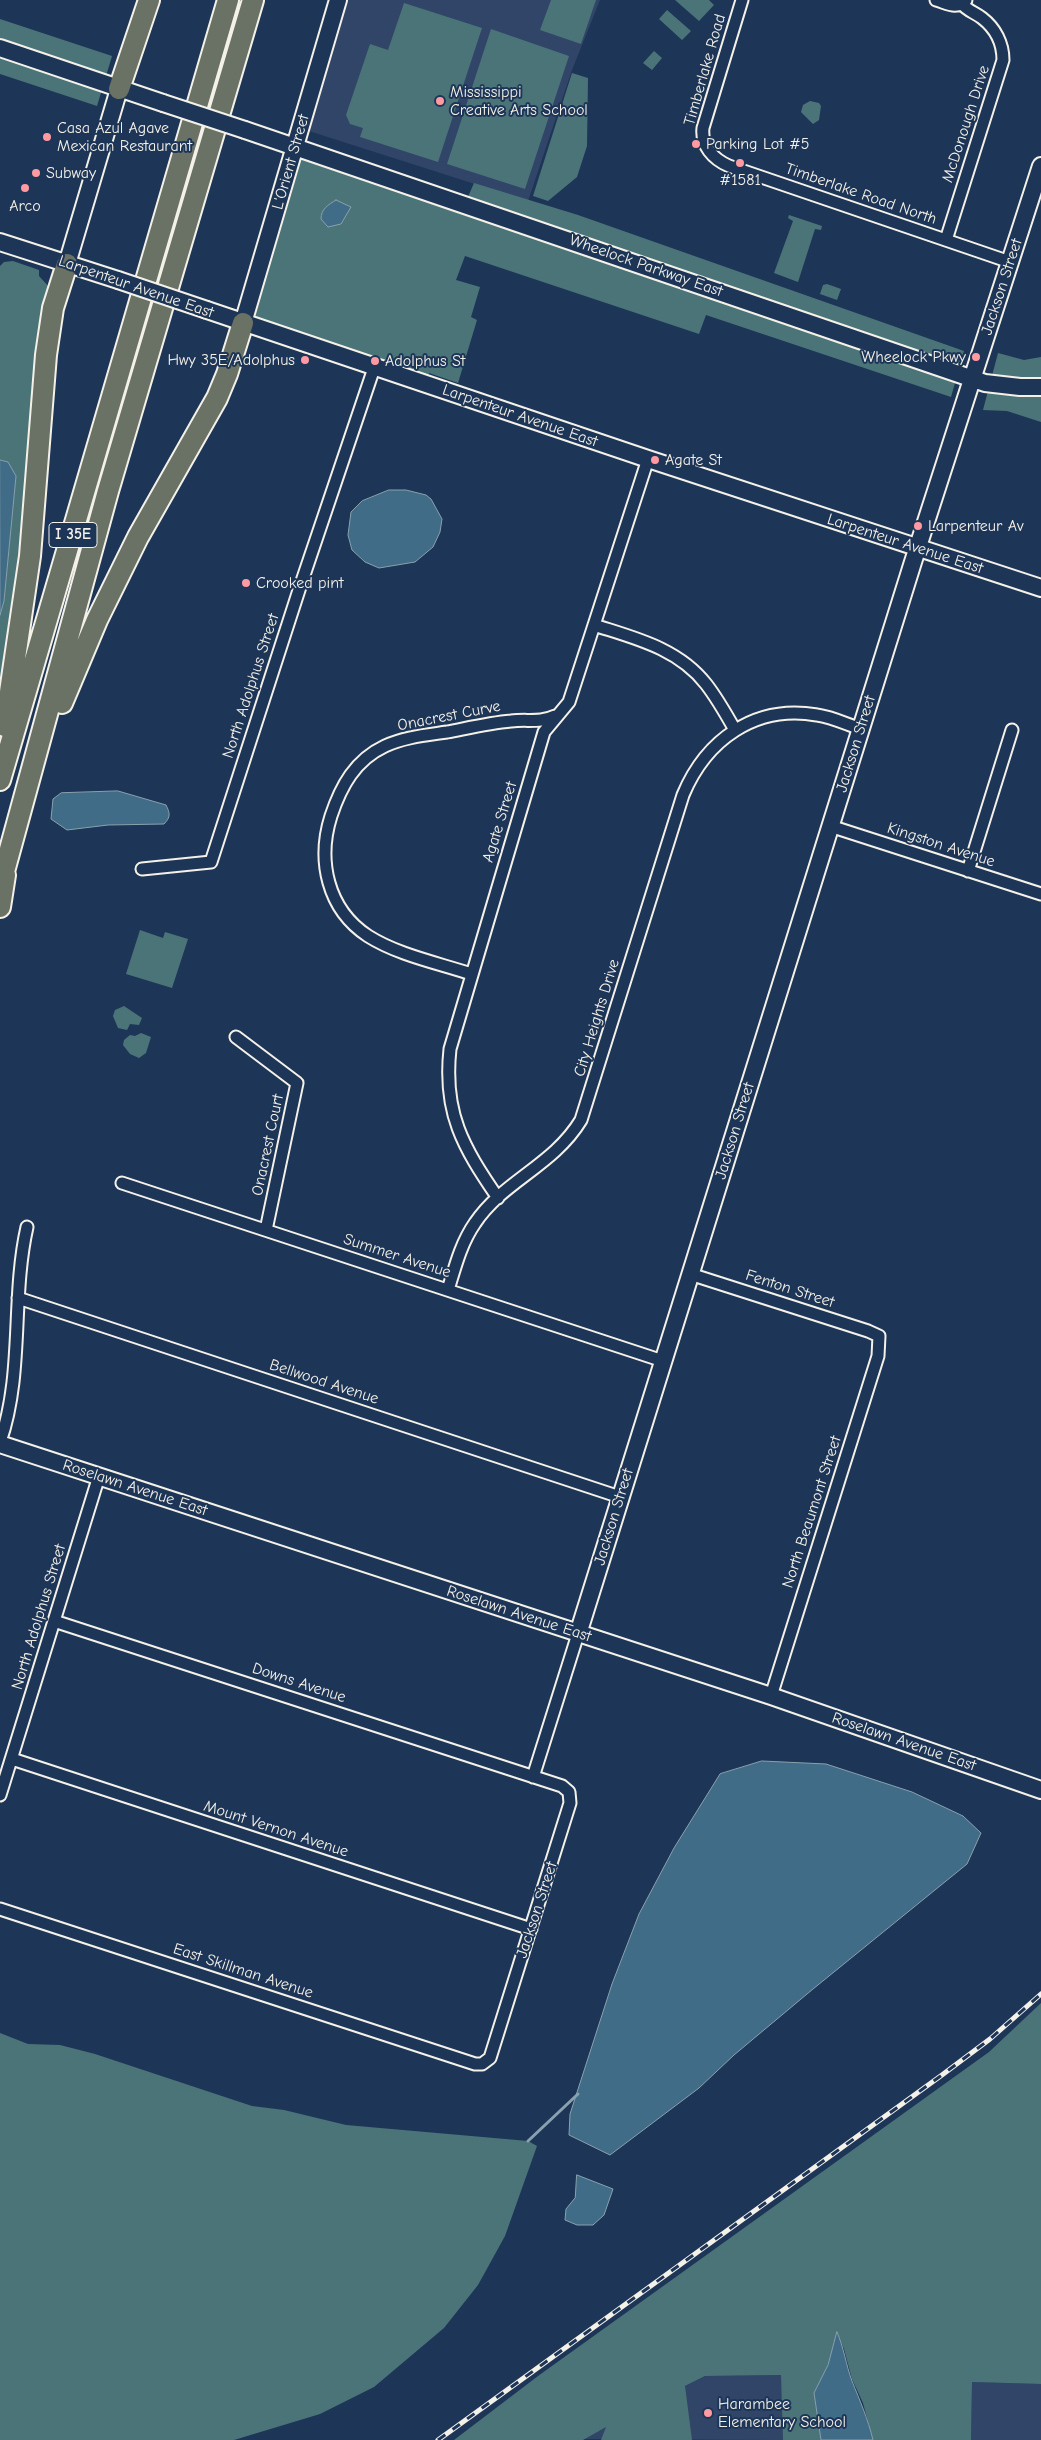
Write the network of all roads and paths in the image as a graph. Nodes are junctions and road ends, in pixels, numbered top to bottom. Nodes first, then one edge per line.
1 (149, 0) edge
2 (228, 0) edge
3 (253, 0) edge
4 (338, 0) edge
5 (742, 0) edge
6 (936, 0) edge
7 (964, 2) edge
8 (0, 48) edge
9 (119, 89) junction
10 (295, 147) junction
11 (708, 148) joint
12 (1041, 166) edge
13 (946, 240) junction
14 (0, 242) edge
15 (1010, 262) junction
16 (67, 264) junction
17 (242, 323) junction
18 (374, 368) junction
19 (972, 378) junction
20 (1041, 387) edge
21 (648, 459) junction
22 (917, 548) junction
23 (1041, 588) edge
24 (594, 625) junction
25 (557, 715) junction
26 (861, 728) junction
27 (735, 730) junction
28 (1012, 730) dead end
29 (0, 758) edge
30 (31, 779) junction
31 (0, 780) edge
32 (830, 826) junction
33 (142, 869) dead end
34 (968, 870) junction
35 (3, 877) edge
36 (1041, 894) edge
37 (0, 907) edge
38 (471, 974) junction
39 (236, 1037) dead end
40 (122, 1183) dead end
41 (498, 1198) junction
42 (28, 1227) dead end
43 (266, 1230) junction
44 (690, 1274) junction
45 (448, 1290) junction
46 (18, 1298) junction
47 (879, 1336) joint
48 (663, 1361) junction
49 (0, 1443) edge
50 (99, 1476) junction
51 (620, 1497) junction
52 (54, 1621) junction
53 (578, 1634) junction
54 (771, 1696) junction
55 (12, 1759) junction
56 (533, 1776) junction
57 (1039, 1789) edge
58 (0, 1795) edge
59 (0, 1909) edge
60 (531, 1929) junction
61 (475, 2064) joint

1 - 9 highway
2 - 31 highway, I 35E
3 - 30 highway, I 35E
4 - 10 street, L'Orient Street
5 - 11 street, Timberlake Road
6 - 7 street
7 - 13 street, McDonough Drive
8 - 9 street, Wheelock Parkway East
9 - 10 street, Wheelock Parkway East, bridge
9 - 16 street
10 - 17 street, L'Orient Street
10 - 19 street, Wheelock Parkway East
11 - 13 street, Timberlake Road North
12 - 15 street, Jackson Street
13 - 15 street, Timberlake Road North
14 - 16 street, Larpenteur Avenue East
15 - 19 street, Jackson Street
16 - 17 street, Larpenteur Avenue East, bridge
16 - 29 highway
17 - 18 street, Larpenteur Avenue East
17 - 30 highway
18 - 21 street, Larpenteur Avenue East
18 - 33 street, North Adolphus Street
19 - 20 street, Wheelock Parkway East
19 - 22 street, Jackson Street
21 - 22 street, Larpenteur Avenue East
21 - 24 street, Agate Street
22 - 23 street, Larpenteur Avenue East
22 - 26 street, Jackson Street
24 - 25 street, Agate Street
24 - 27 street
25 - 38 street, Agate Street
25 - 38 street, Onacrest Curve
26 - 27 street
26 - 32 street, Jackson Street
27 - 41 street, City Heights Drive
28 - 34 street
30 - 35 highway, I 35E
32 - 34 street, Kingston Avenue
32 - 44 street, Jackson Street
34 - 36 street, Kingston Avenue
35 - 37 highway
38 - 41 street, Agate Street
39 - 43 street, Onacrest Court
40 - 43 street, Summer Avenue
41 - 45 street, City Heights Drive
42 - 46 street
43 - 45 street, Summer Avenue
44 - 47 street, Fenton Street
44 - 48 street, Jackson Street
45 - 48 street, Summer Avenue
46 - 49 street
46 - 51 street, Bellwood Avenue
47 - 54 street, North Beaumont Street
48 - 51 street, Jackson Street
49 - 50 street, Roselawn Avenue East
50 - 52 street, North Adolphus Street
50 - 53 street, Roselawn Avenue East
51 - 53 street, Jackson Street
52 - 55 street, North Adolphus Street
52 - 56 street, Downs Avenue
53 - 54 street, Roselawn Avenue East
53 - 56 street, Jackson Street
54 - 57 street, Roselawn Avenue East
55 - 58 street, North Adolphus Street
55 - 60 street, Mount Vernon Avenue
56 - 60 street, Jackson Street
59 - 61 street, East Skillman Avenue
60 - 61 street, Jackson Street

